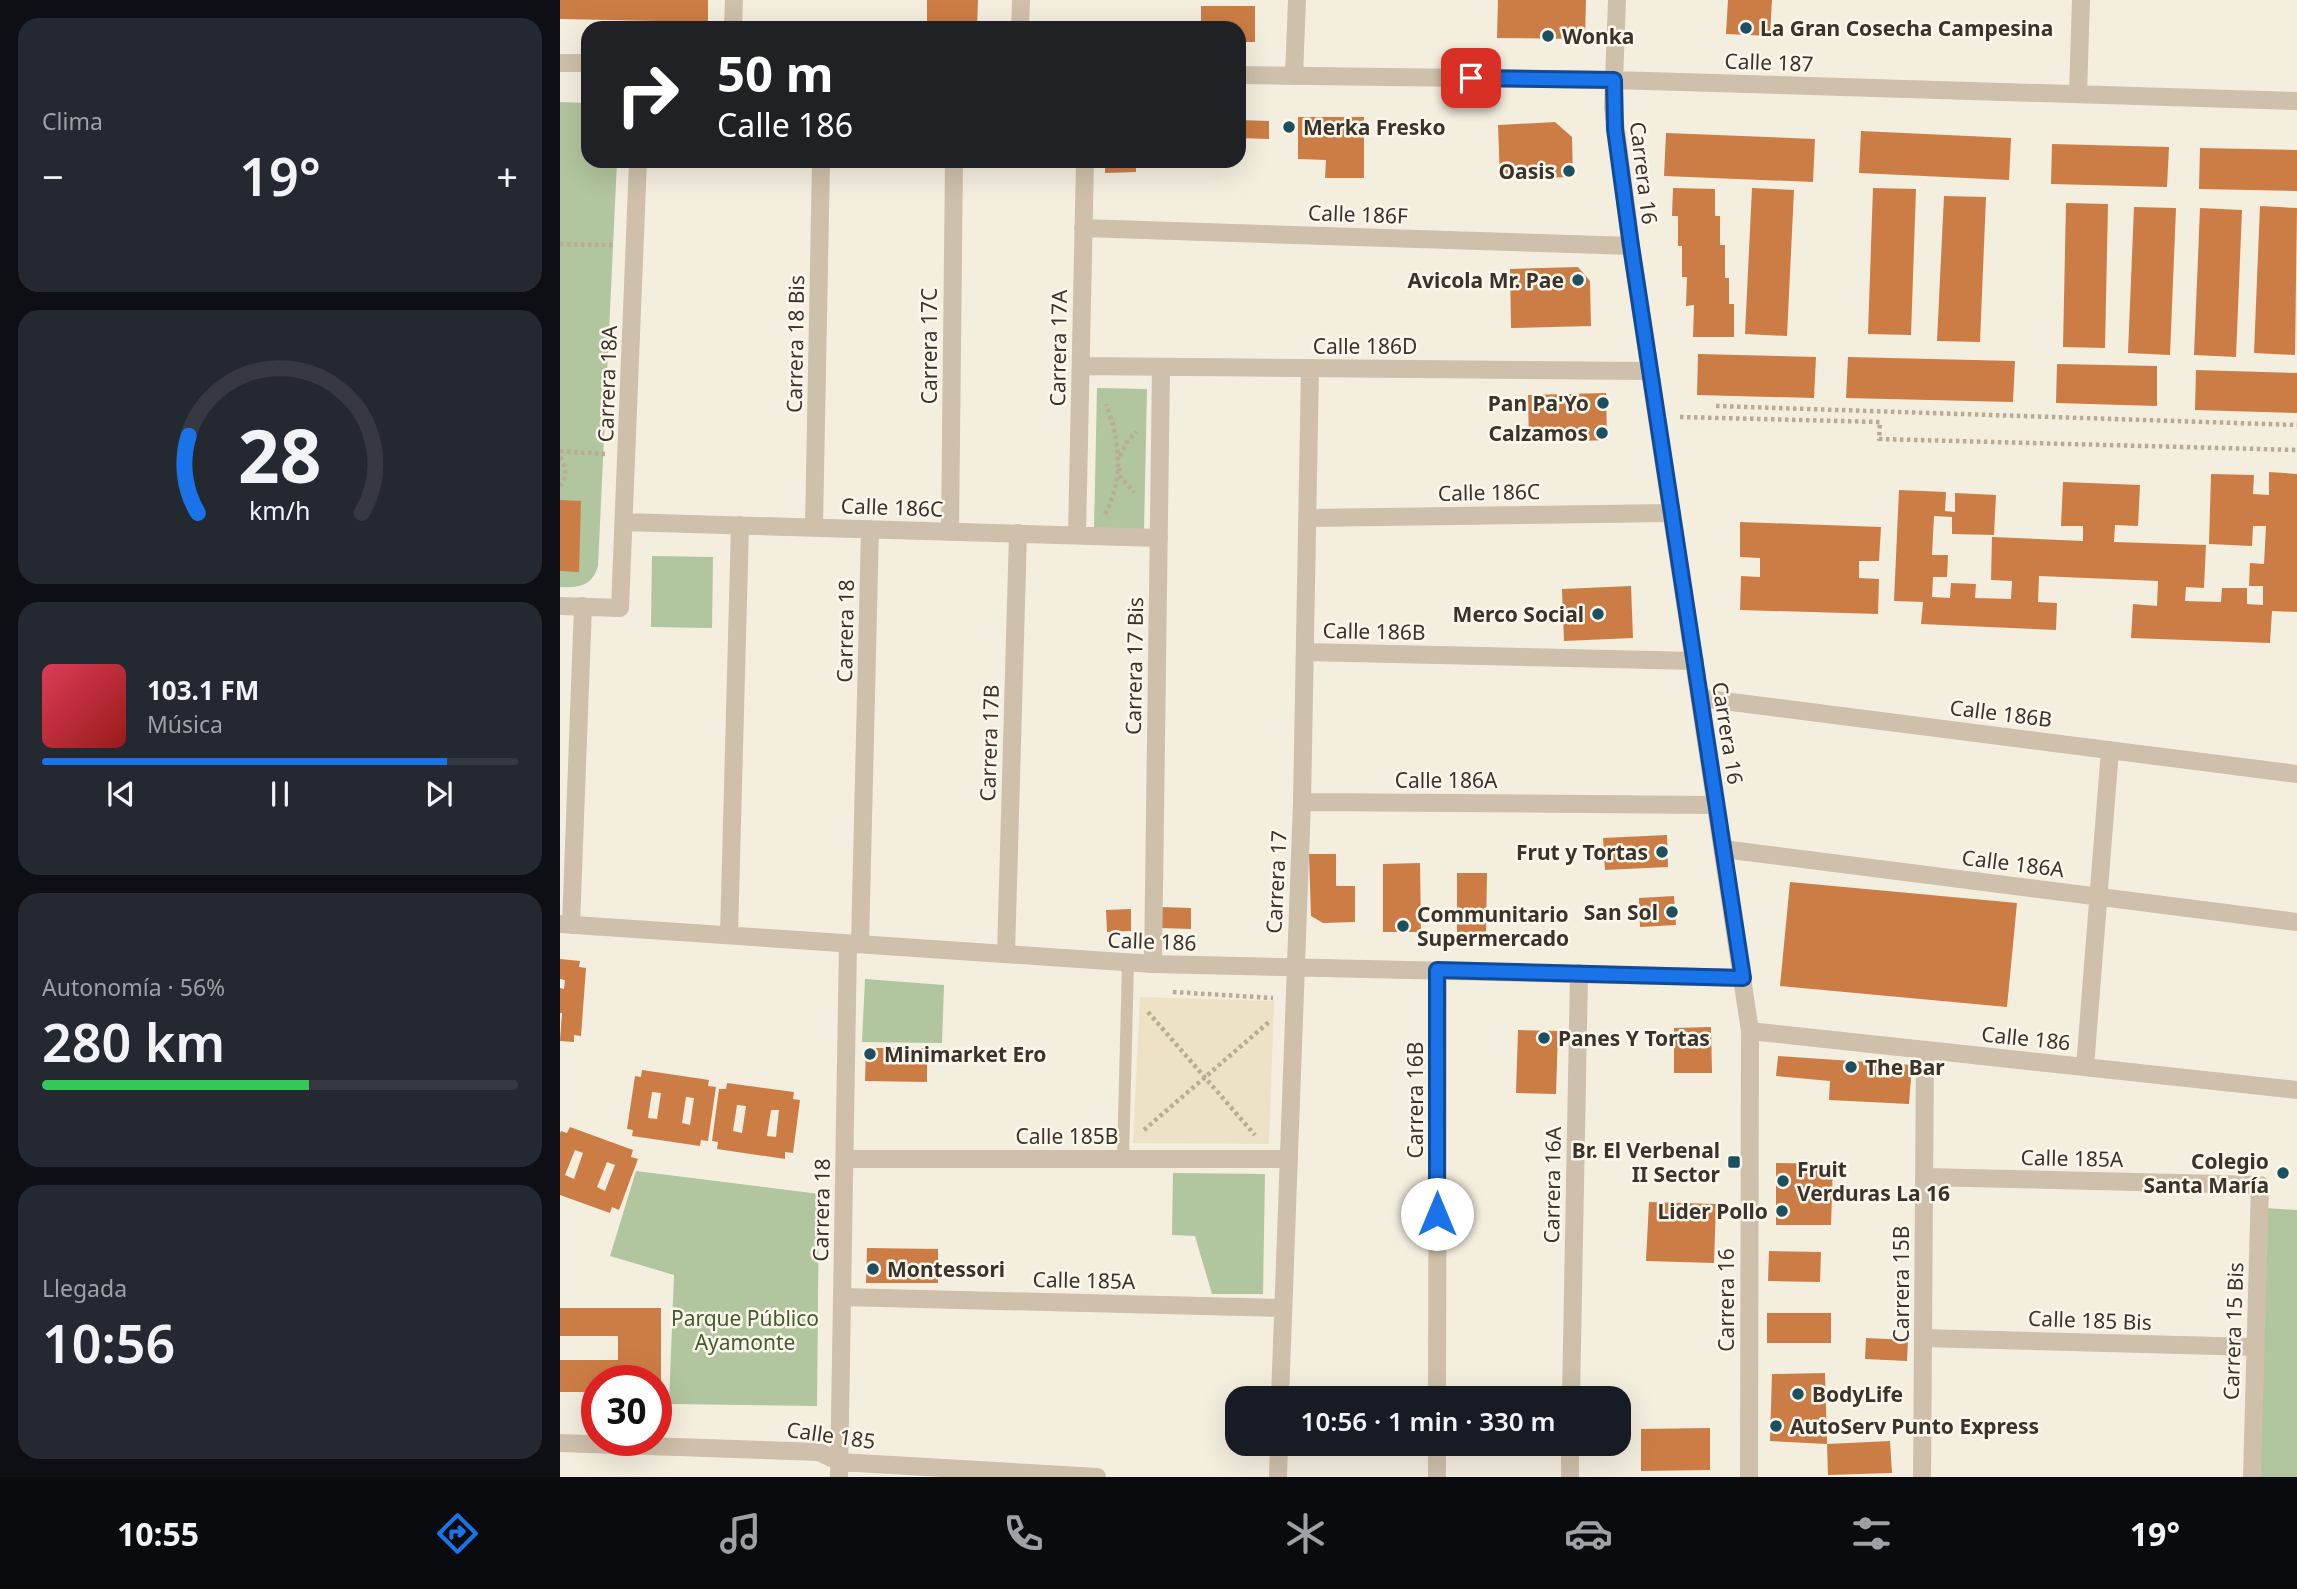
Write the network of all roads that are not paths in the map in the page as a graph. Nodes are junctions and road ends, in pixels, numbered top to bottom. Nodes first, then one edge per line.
1 (734, 0) edge
2 (1021, 0) edge
3 (1297, 0) edge
4 (1617, 0) edge
5 (2081, 0) edge
6 (733, 21) edge
7 (1020, 21) edge
8 (560, 63) edge
9 (581, 63) edge
10 (1246, 75) edge
11 (1294, 76) junction
12 (1614, 80) junction
13 (2078, 94) junction
14 (2297, 101) edge
15 (638, 168) edge
16 (821, 168) edge
17 (954, 168) edge
18 (1085, 168) edge
19 (1083, 228) junction
20 (1631, 246) junction
21 (1081, 366) junction
22 (1161, 367) junction
23 (1310, 368) junction
24 (1650, 371) junction
25 (1672, 513) junction
26 (1308, 518) junction
27 (624, 522) junction
28 (740, 525) junction
29 (814, 527) junction
30 (870, 529) junction
31 (950, 531) junction
32 (1017, 533) junction
33 (1077, 535) junction
34 (1159, 538) junction
35 (560, 606) edge
36 (583, 606) junction
37 (1305, 652) junction
38 (1695, 662) junction
39 (1700, 698) junction
40 (2110, 750) junction
41 (2297, 774) edge
42 (1302, 802) junction
43 (1716, 805) junction
44 (1723, 849) junction
45 (2098, 897) junction
46 (2297, 922) edge
47 (566, 925) edge
48 (729, 936) junction
49 (854, 944) junction
50 (1006, 954) junction
51 (1128, 963) junction
52 (1153, 964) junction
53 (1295, 967) junction
54 (1437, 970) junction
55 (1579, 973) junction
56 (1743, 978) junction
57 (1750, 1031) junction
58 (1925, 1050) junction
59 (2085, 1067) junction
60 (2297, 1090) edge
61 (1123, 1154) junction
62 (845, 1159) junction
63 (1283, 1159) junction
64 (1924, 1177) junction
65 (2260, 1185) joint
66 (842, 1297) junction
67 (1283, 1308) junction
68 (1923, 1338) junction
69 (2255, 1347) junction
70 (1280, 1386) edge
71 (1437, 1386) edge
72 (1571, 1386) edge
73 (560, 1443) edge
74 (1279, 1456) edge
75 (1437, 1456) edge
76 (1570, 1456) edge
77 (839, 1469) edge
78 (1097, 1477) edge
79 (1278, 1477) edge
80 (1437, 1477) edge
81 (1570, 1477) edge
82 (1749, 1477) edge
83 (1923, 1477) edge
84 (2252, 1477) edge

1 - 6 street
2 - 7 street
3 - 11 street
4 - 12 street, Carrera 16
5 - 13 street
8 - 9 street
10 - 11 street, Calle 187
11 - 12 street, Calle 187
12 - 13 street, Calle 187
12 - 20 street, Carrera 16
13 - 14 street, Calle 187
15 - 27 street, Carrera 18A
16 - 29 street, Carrera 18 Bis
17 - 31 street, Carrera 17C
18 - 19 street, Carrera 17A
19 - 20 street, Calle 186F
19 - 21 street, Carrera 17A
20 - 24 street, Carrera 16
21 - 22 street, Calle 186D
21 - 33 street, Carrera 17A
22 - 23 street, Calle 186D
22 - 34 street, Carrera 17 Bis
23 - 24 street, Calle 186D
23 - 26 street, Carrera 17
24 - 25 street, Carrera 16
25 - 26 street, Calle 186C
25 - 38 street, Carrera 16
26 - 37 street, Carrera 17
27 - 28 street, Calle 186C
27 - 36 street, Carrera 18A
28 - 29 street, Calle 186C
28 - 48 street
29 - 30 street, Calle 186C
30 - 31 street, Calle 186C
30 - 49 street, Carrera 18
31 - 32 street, Calle 186C
32 - 33 street, Calle 186C
32 - 50 street, Carrera 17B
33 - 34 street, Calle 186C
34 - 52 street, Carrera 17 Bis
35 - 36 street
36 - 47 street
37 - 38 street, Calle 186B
37 - 42 street, Carrera 17
38 - 39 street, Carrera 16
39 - 40 street, Calle 186B
39 - 43 street, Carrera 16
40 - 41 street, Calle 186B
40 - 45 street
42 - 43 street, Calle 186A
42 - 53 street, Carrera 17
43 - 44 street, Carrera 16
44 - 45 street, Calle 186A
44 - 56 street, Carrera 16
45 - 46 street, Calle 186A
45 - 59 street
47 - 48 street, Calle 186
48 - 49 street, Calle 186
49 - 50 street, Calle 186
49 - 62 street, Carrera 18
50 - 51 street, Calle 186
51 - 52 street, Calle 186
51 - 61 lane
52 - 53 street, Calle 186
53 - 54 street, Calle 186
53 - 63 street, Carrera 17
54 - 55 street, Calle 186
54 - 71 street, Carrera 16B
55 - 56 street, Calle 186
55 - 72 street, Carrera 16A
56 - 57 street, Carrera 16
57 - 58 street, Calle 186
57 - 82 street, Carrera 16
58 - 59 street, Calle 186
58 - 64 street, Carrera 15B
59 - 60 street, Calle 186
61 - 62 street, Calle 185B
61 - 63 street, Calle 185B
62 - 66 street, Carrera 18
63 - 67 street, Carrera 17
64 - 65 street, Calle 185A
64 - 68 street, Carrera 15B
65 - 69 street, Carrera 15 Bis
66 - 67 street, Calle 185A
66 - 77 street, Carrera 18
67 - 70 street, Carrera 17
68 - 69 street, Calle 185 Bis
68 - 83 street, Carrera 15B
69 - 84 street, Carrera 15 Bis
73 - 77 street, Calle 185
74 - 79 street
75 - 80 street
76 - 81 street
77 - 78 street, Calle 185

